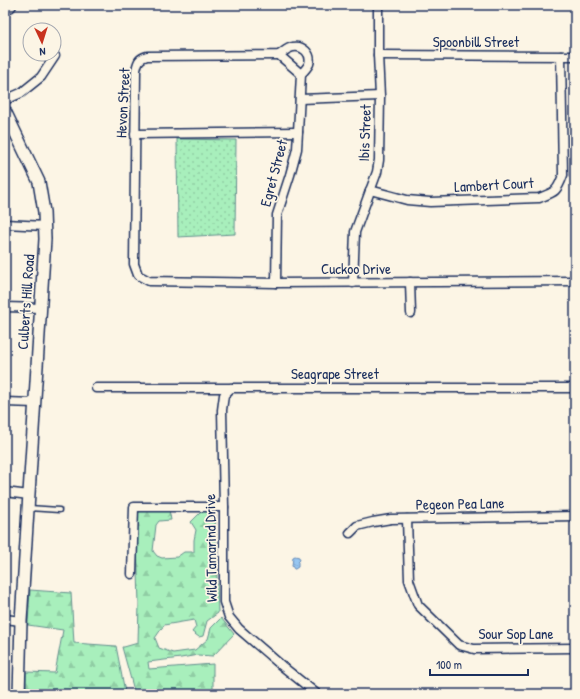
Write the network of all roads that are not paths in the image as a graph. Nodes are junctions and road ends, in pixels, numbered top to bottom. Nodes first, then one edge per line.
1 (9, 5) edge
2 (378, 5) edge
3 (5, 6) edge
4 (280, 55) junction
5 (378, 55) junction
6 (561, 56) junction
7 (575, 56) edge
8 (51, 62) edge
9 (301, 74) junction
10 (380, 96) junction
11 (300, 99) junction
12 (5, 100) edge
13 (5, 111) edge
14 (298, 132) junction
15 (135, 134) junction
16 (370, 190) junction
17 (5, 224) edge
18 (45, 226) junction
19 (138, 275) joint
20 (575, 280) edge
21 (410, 282) junction
22 (276, 283) junction
23 (353, 283) junction
24 (5, 307) edge
25 (41, 308) junction
26 (410, 313) dead end
27 (96, 388) dead end
28 (231, 388) junction
29 (575, 388) edge
30 (5, 402) edge
31 (35, 403) junction
32 (5, 492) edge
33 (29, 495) junction
34 (224, 507) junction
35 (28, 508) junction
36 (59, 510) dead end
37 (575, 516) edge
38 (408, 518) junction
39 (350, 533) dead end
40 (132, 574) dead end
41 (5, 619) edge
42 (21, 620) junction
43 (575, 648) edge
44 (19, 694) edge
45 (317, 694) edge

1 - 3 highway
2 - 5 street, Ibis Street
4 - 9 street
4 - 9 street, Hevon Street
4 - 15 street, Hevon Street
5 - 6 street, Spoonbill Street
5 - 10 street, Ibis Street
6 - 7 street, Spoonbill Street
6 - 16 street, Lambert Court
8 - 12 street
9 - 11 street, Egret Street
10 - 11 street
10 - 16 street, Ibis Street
11 - 14 street, Egret Street
13 - 18 street, Culberts Hill Road
14 - 15 street
14 - 22 street, Egret Street
15 - 19 street, Hevon Street
16 - 23 street, Ibis Street
17 - 18 street
18 - 25 street, Culberts Hill Road
19 - 22 street, Cuckoo Drive
20 - 21 street, Cuckoo Drive
21 - 23 street, Cuckoo Drive
21 - 26 street
22 - 23 street, Cuckoo Drive
24 - 25 street
25 - 31 street, Culberts Hill Road
27 - 28 street, Seagrape Street
28 - 29 street, Seagrape Street
28 - 34 street, Wild Tamarind Drive
30 - 31 street
31 - 33 street, Culberts Hill Road
32 - 33 street
33 - 35 street, Culberts Hill Road
34 - 40 street
34 - 45 street, Wild Tamarind Drive
35 - 36 lane
35 - 42 street, Culberts Hill Road
37 - 38 street, Pegeon Pea Lane
38 - 39 street, Pegeon Pea Lane
38 - 43 street, Sour Sop Lane
41 - 42 street
42 - 44 street, Culberts Hill Road

